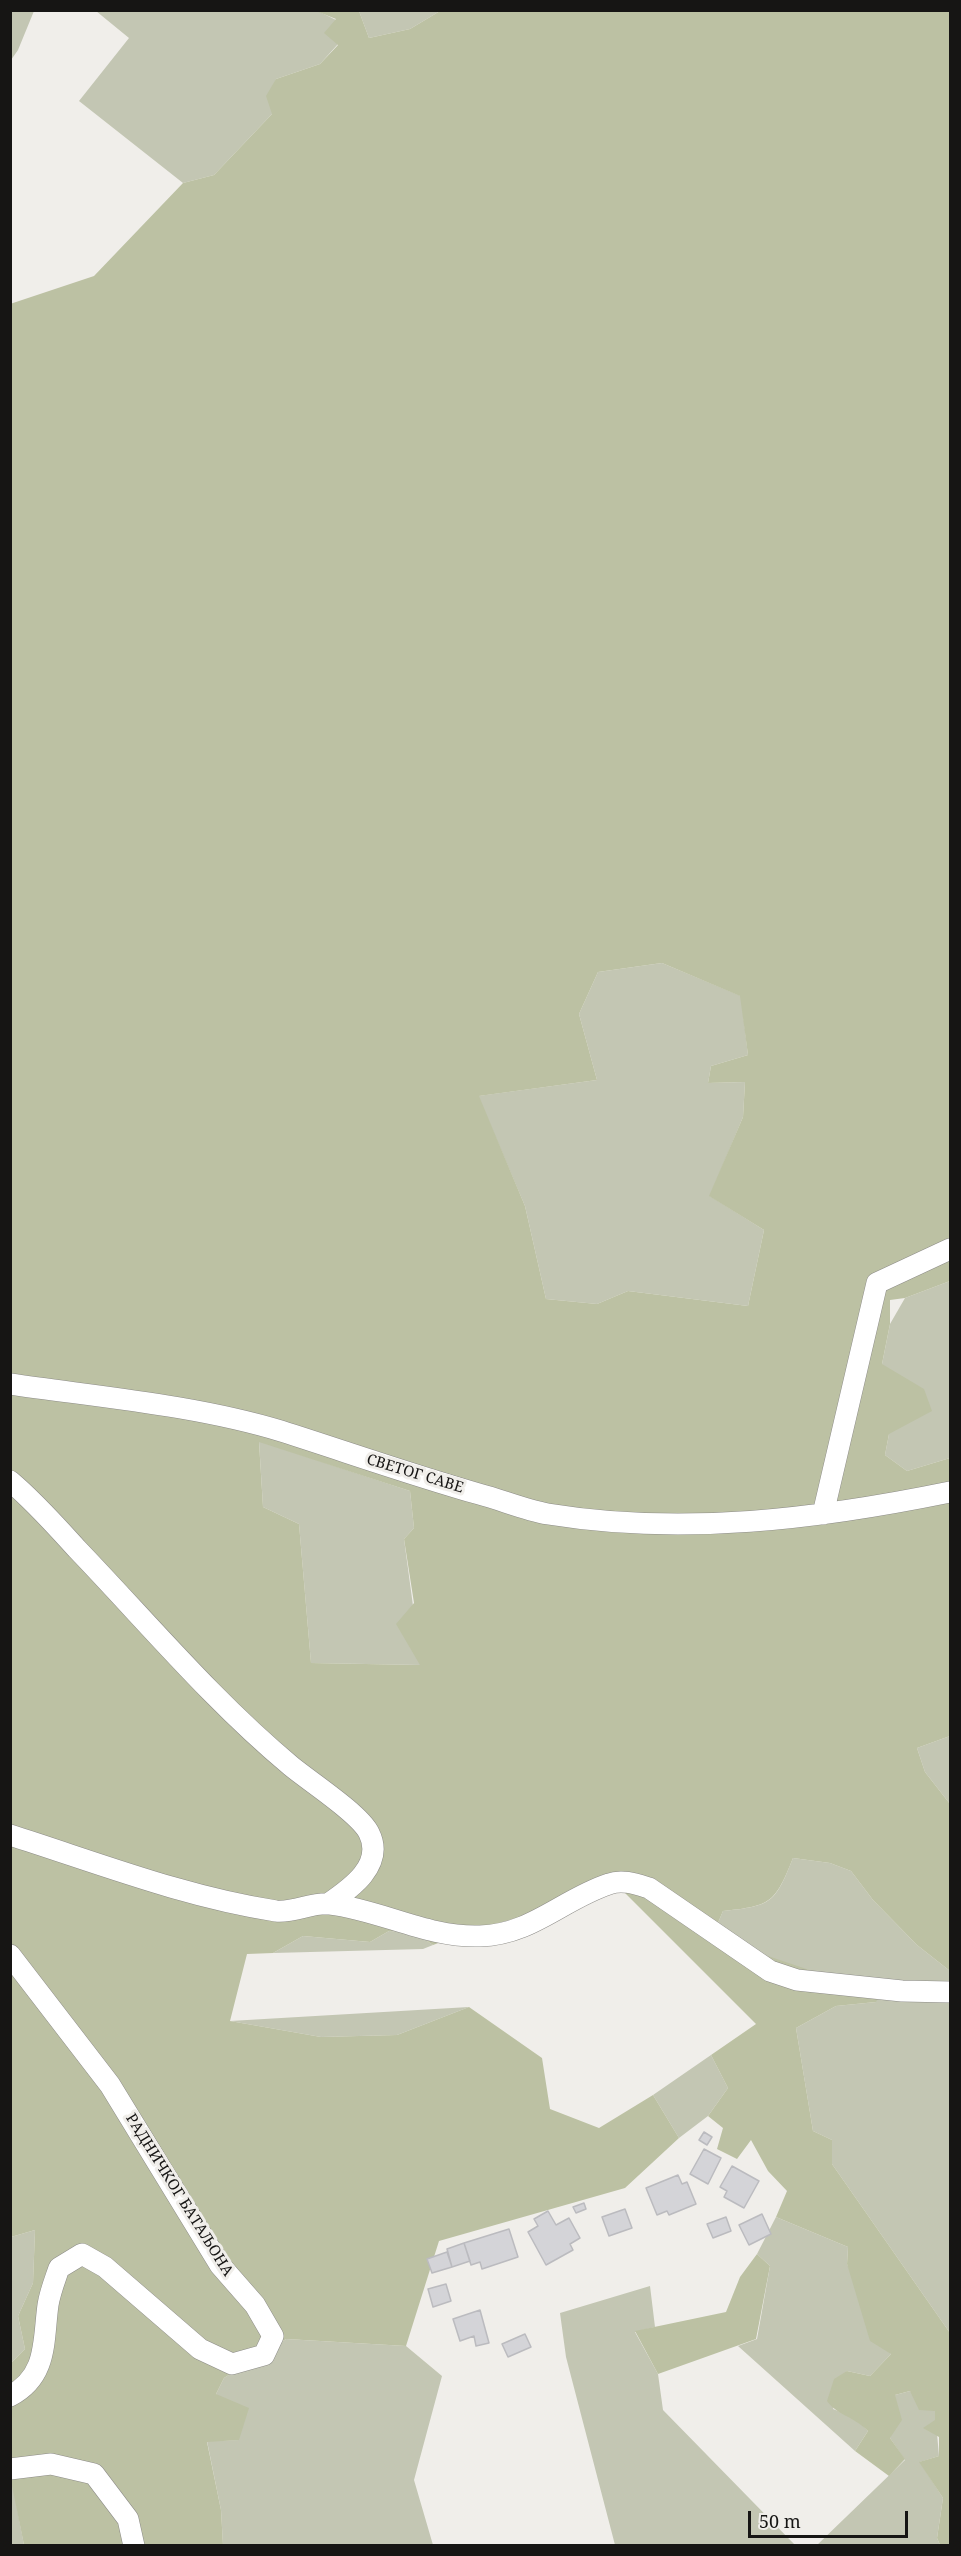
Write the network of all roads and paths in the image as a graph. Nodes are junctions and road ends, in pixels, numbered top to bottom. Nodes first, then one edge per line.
1 (951, 1249) edge
2 (10, 1384) edge
3 (10, 1481) edge
4 (951, 1492) edge
5 (823, 1514) junction
6 (10, 1835) edge
7 (328, 1904) junction
8 (10, 1955) edge
9 (951, 1992) edge
10 (10, 2396) edge
11 (10, 2469) edge
12 (134, 2546) edge

1 - 5 street
2 - 5 street, СВЕТОГ САВЕ
3 - 7 street
4 - 5 street, СВЕТОГ САВЕ
6 - 7 street
7 - 9 street
8 - 10 street, РАДНИЧКОГ БАТАЉОНА
11 - 12 street

